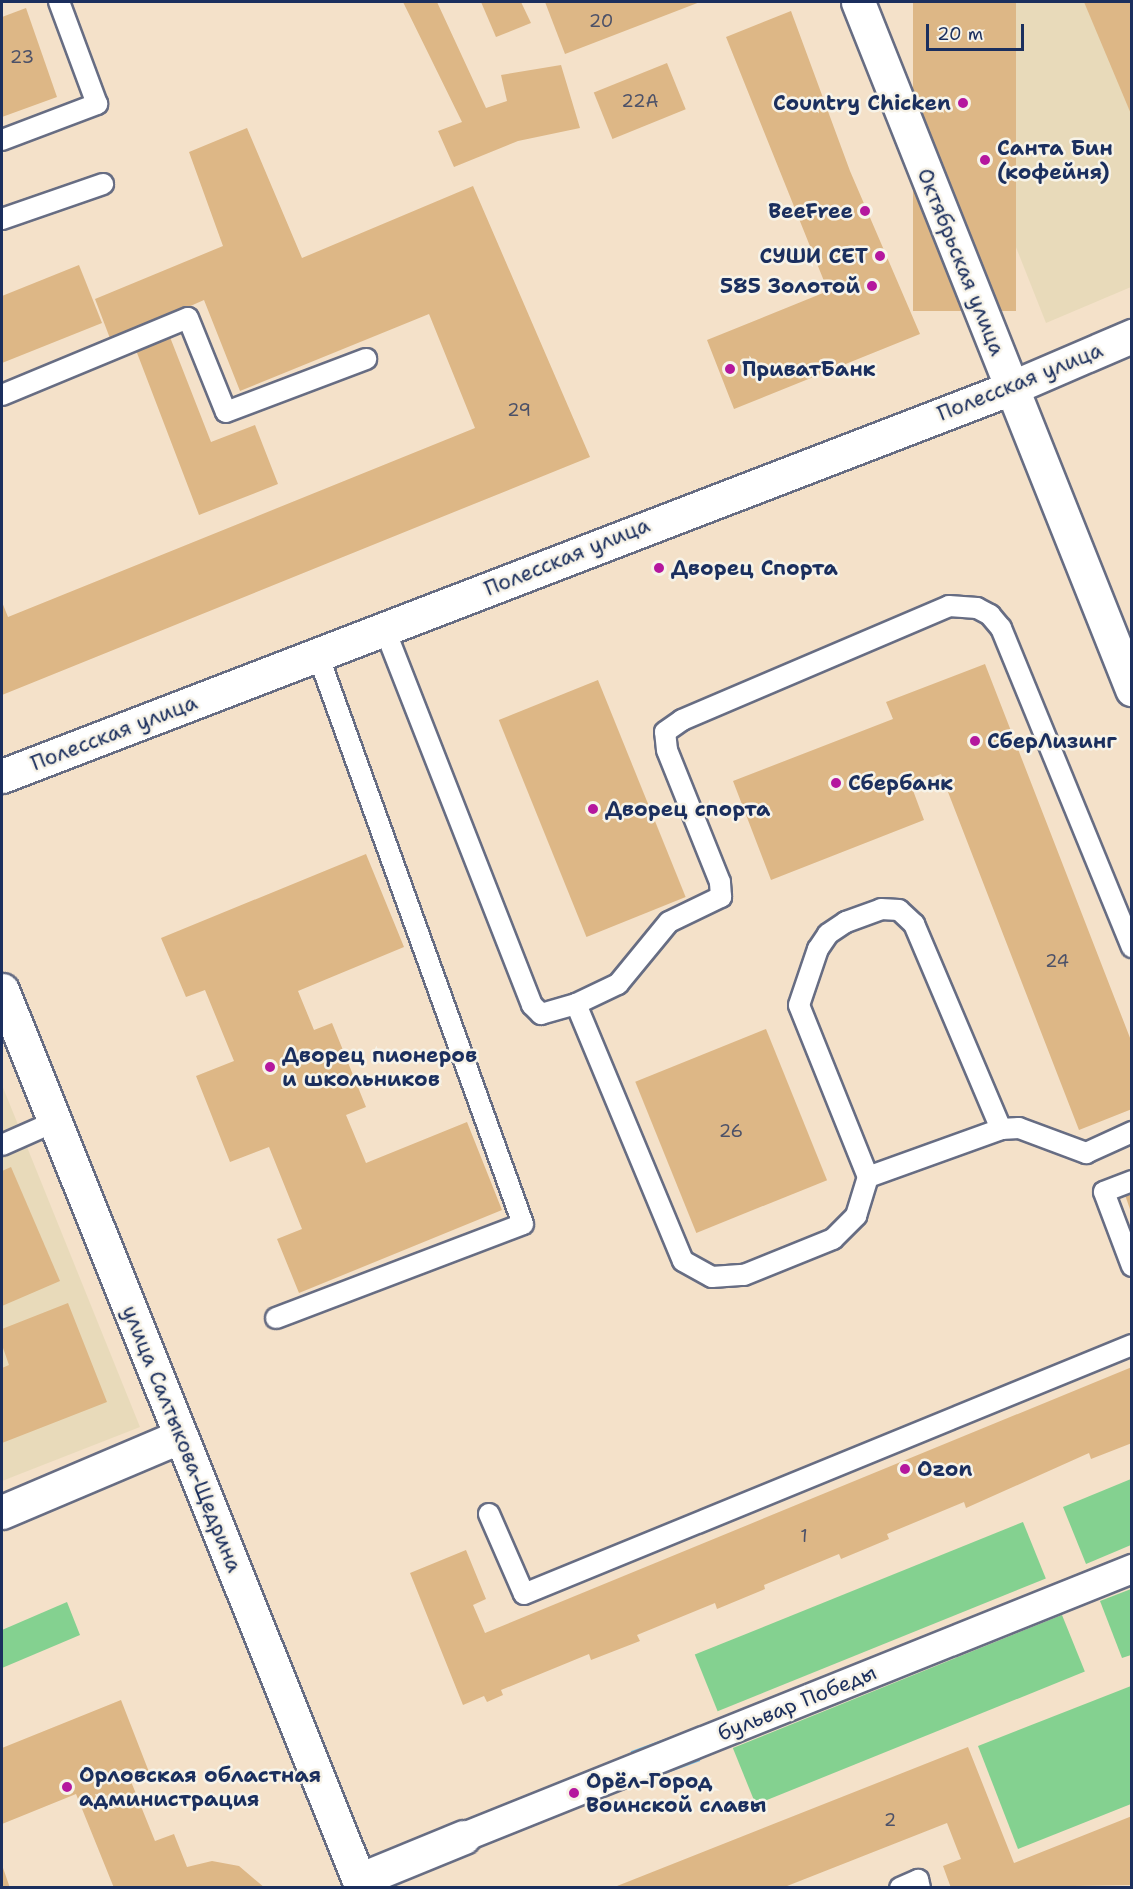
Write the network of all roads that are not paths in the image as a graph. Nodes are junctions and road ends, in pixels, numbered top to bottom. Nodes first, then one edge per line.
1 (59, 2) edge
2 (858, 2) edge
3 (2, 140) edge
4 (104, 184) dead end
5 (2, 219) edge
6 (1131, 336) edge
7 (366, 359) dead end
8 (1011, 388) junction
9 (2, 395) edge
10 (385, 630) junction
11 (318, 656) junction
12 (1131, 689) edge
13 (2, 776) edge
14 (1131, 947) edge
15 (2, 990) edge
16 (576, 1004) junction
17 (54, 1122) junction
18 (1001, 1129) junction
19 (1131, 1132) edge
20 (2, 1145) edge
21 (868, 1178) junction
22 (1131, 1181) edge
23 (1131, 1266) edge
24 (276, 1318) dead end
25 (1131, 1345) edge
26 (181, 1436) junction
27 (2, 1512) edge
28 (489, 1514) dead end
29 (1131, 1569) edge
30 (464, 1838) joint
31 (360, 1884) edge
32 (900, 1887) edge
33 (921, 1887) edge

1 - 3 lane
2 - 8 main road, Октябрьская улица
4 - 5 lane
6 - 8 main road, Полесская улица
7 - 9 lane
8 - 10 main road, Полесская улица
8 - 12 main road, Октябрьская улица
10 - 11 main road, Полесская улица
10 - 16 lane
11 - 13 main road, Полесская улица
11 - 24 lane
14 - 16 lane
15 - 17 main road, улица Салтыкова-Щедрина
16 - 21 lane
17 - 20 lane
17 - 26 main road, улица Салтыкова-Щедрина
18 - 19 lane
18 - 21 lane
18 - 21 lane
22 - 23 lane
25 - 28 lane
26 - 27 main road
26 - 31 main road, улица Салтыкова-Щедрина
29 - 30 street, бульвар Победы
30 - 31 main road
32 - 33 lane

